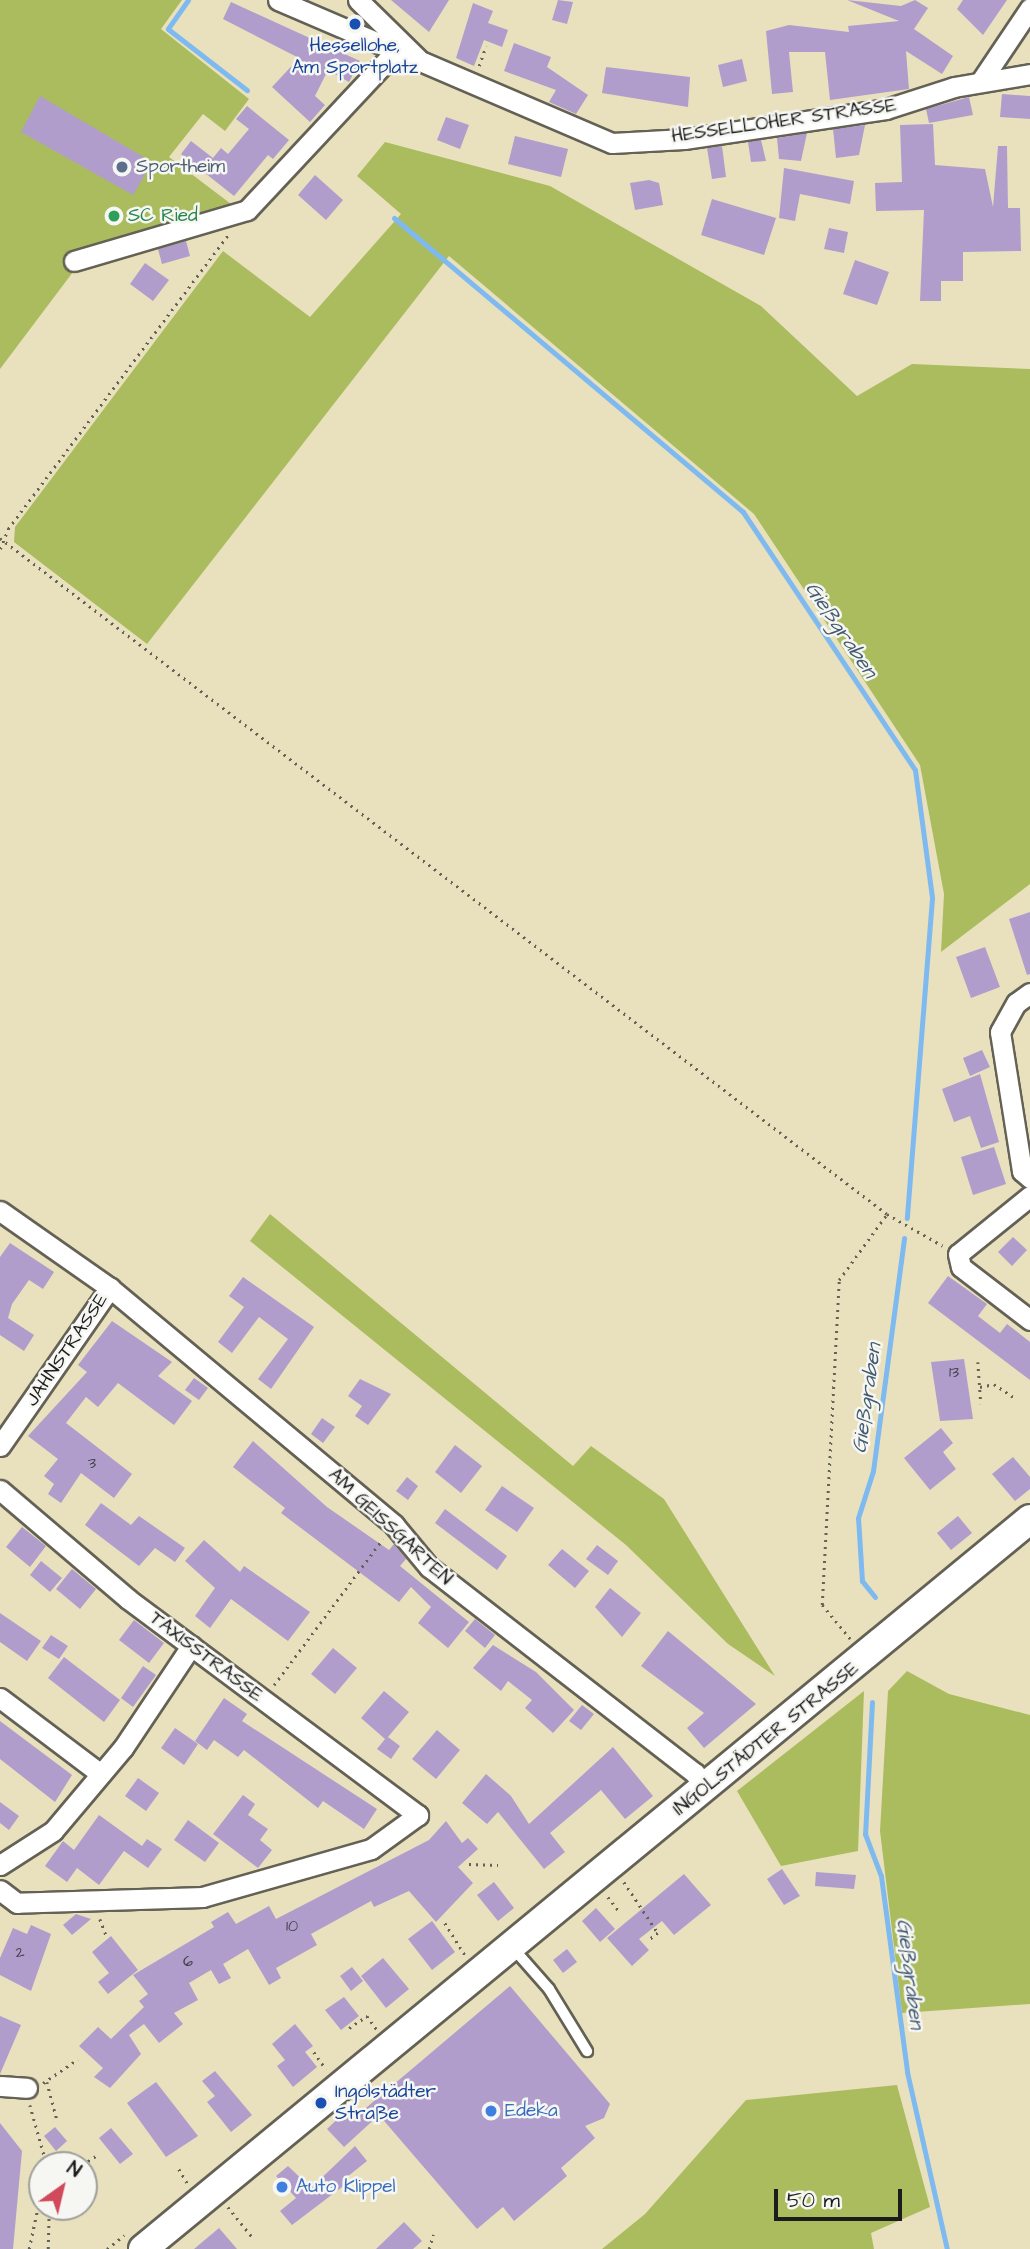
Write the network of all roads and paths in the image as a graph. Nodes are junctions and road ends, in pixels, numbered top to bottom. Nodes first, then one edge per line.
1 (278, 0) edge
2 (358, 0) edge
3 (1021, 0) edge
4 (1030, 8) edge
5 (395, 52) junction
6 (421, 62) junction
7 (1030, 74) edge
8 (981, 81) junction
9 (247, 210) junction
10 (74, 261) dead end
11 (0, 538) edge
12 (5, 542) junction
13 (0, 549) edge
14 (1030, 993) edge
15 (1030, 1178) edge
16 (1030, 1196) edge
17 (0, 1211) edge
18 (887, 1214) junction
19 (958, 1254) junction
20 (110, 1288) junction
21 (1030, 1320) edge
22 (978, 1363) dead end
23 (980, 1387) junction
24 (1013, 1397) dead end
25 (981, 1404) dead end
26 (0, 1446) edge
27 (0, 1490) edge
28 (1030, 1519) edge
29 (394, 1525) junction
30 (853, 1641) dead end
31 (191, 1646) junction
32 (0, 1698) edge
33 (263, 1699) junction
34 (101, 1774) junction
35 (704, 1790) junction
36 (469, 1864) dead end
37 (0, 1865) edge
38 (498, 1865) dead end
39 (612, 1865) junction
40 (0, 1889) edge
41 (445, 1923) dead end
42 (649, 1940) dead end
43 (511, 1947) junction
44 (476, 1975) junction
45 (349, 2028) dead end
46 (390, 2046) junction
47 (587, 2051) dead end
48 (78, 2059) dead end
49 (47, 2082) junction
50 (0, 2086) edge
51 (27, 2088) junction
52 (57, 2119) dead end
53 (43, 2151) edge
54 (215, 2190) junction
55 (36, 2221) edge
56 (48, 2221) edge
57 (433, 2235) dead end
58 (252, 2237) dead end
59 (30, 2249) edge
60 (48, 2249) edge
61 (143, 2249) edge
62 (429, 2249) edge

1 - 5 street, HESSELLOHER STRASSE
2 - 6 street
3 - 4 street
4 - 8 street
5 - 6 street, HESSELLOHER STRASSE
5 - 9 street
6 - 8 street, HESSELLOHER STRASSE
7 - 8 street, HESSELLOHER STRASSE
9 - 10 street
9 - 12 path
11 - 12 path
12 - 13 path
12 - 18 path
14 - 15 street
16 - 19 street
17 - 20 street, AM GEISSGARTEN
18 - 19 path
18 - 30 path
19 - 21 street
20 - 26 street, JAHNSTRASSE
20 - 29 street, AM GEISSGARTEN
22 - 23 path
23 - 24 path
23 - 25 path
27 - 31 street, TAXISSTRASSE
28 - 35 main road, INGOLSTÄDTER STRASSE
29 - 33 path
29 - 35 street, AM GEISSGARTEN
31 - 33 street, TAXISSTRASSE
31 - 34 street
32 - 34 street
33 - 40 street, TAXISSTRASSE
34 - 37 street
35 - 39 main road, INGOLSTÄDTER STRASSE
36 - 38 path
39 - 42 path
39 - 43 main road, INGOLSTÄDTER STRASSE
41 - 44 path
43 - 44 main road, INGOLSTÄDTER STRASSE
43 - 47 lane
44 - 46 main road, INGOLSTÄDTER STRASSE
45 - 46 path
46 - 54 main road, INGOLSTÄDTER STRASSE
48 - 49 path
49 - 51 path
49 - 52 path
50 - 51 street
51 - 53 path
54 - 58 path
54 - 61 main road, INGOLSTÄDTER STRASSE
55 - 59 path
56 - 60 path
57 - 62 path

